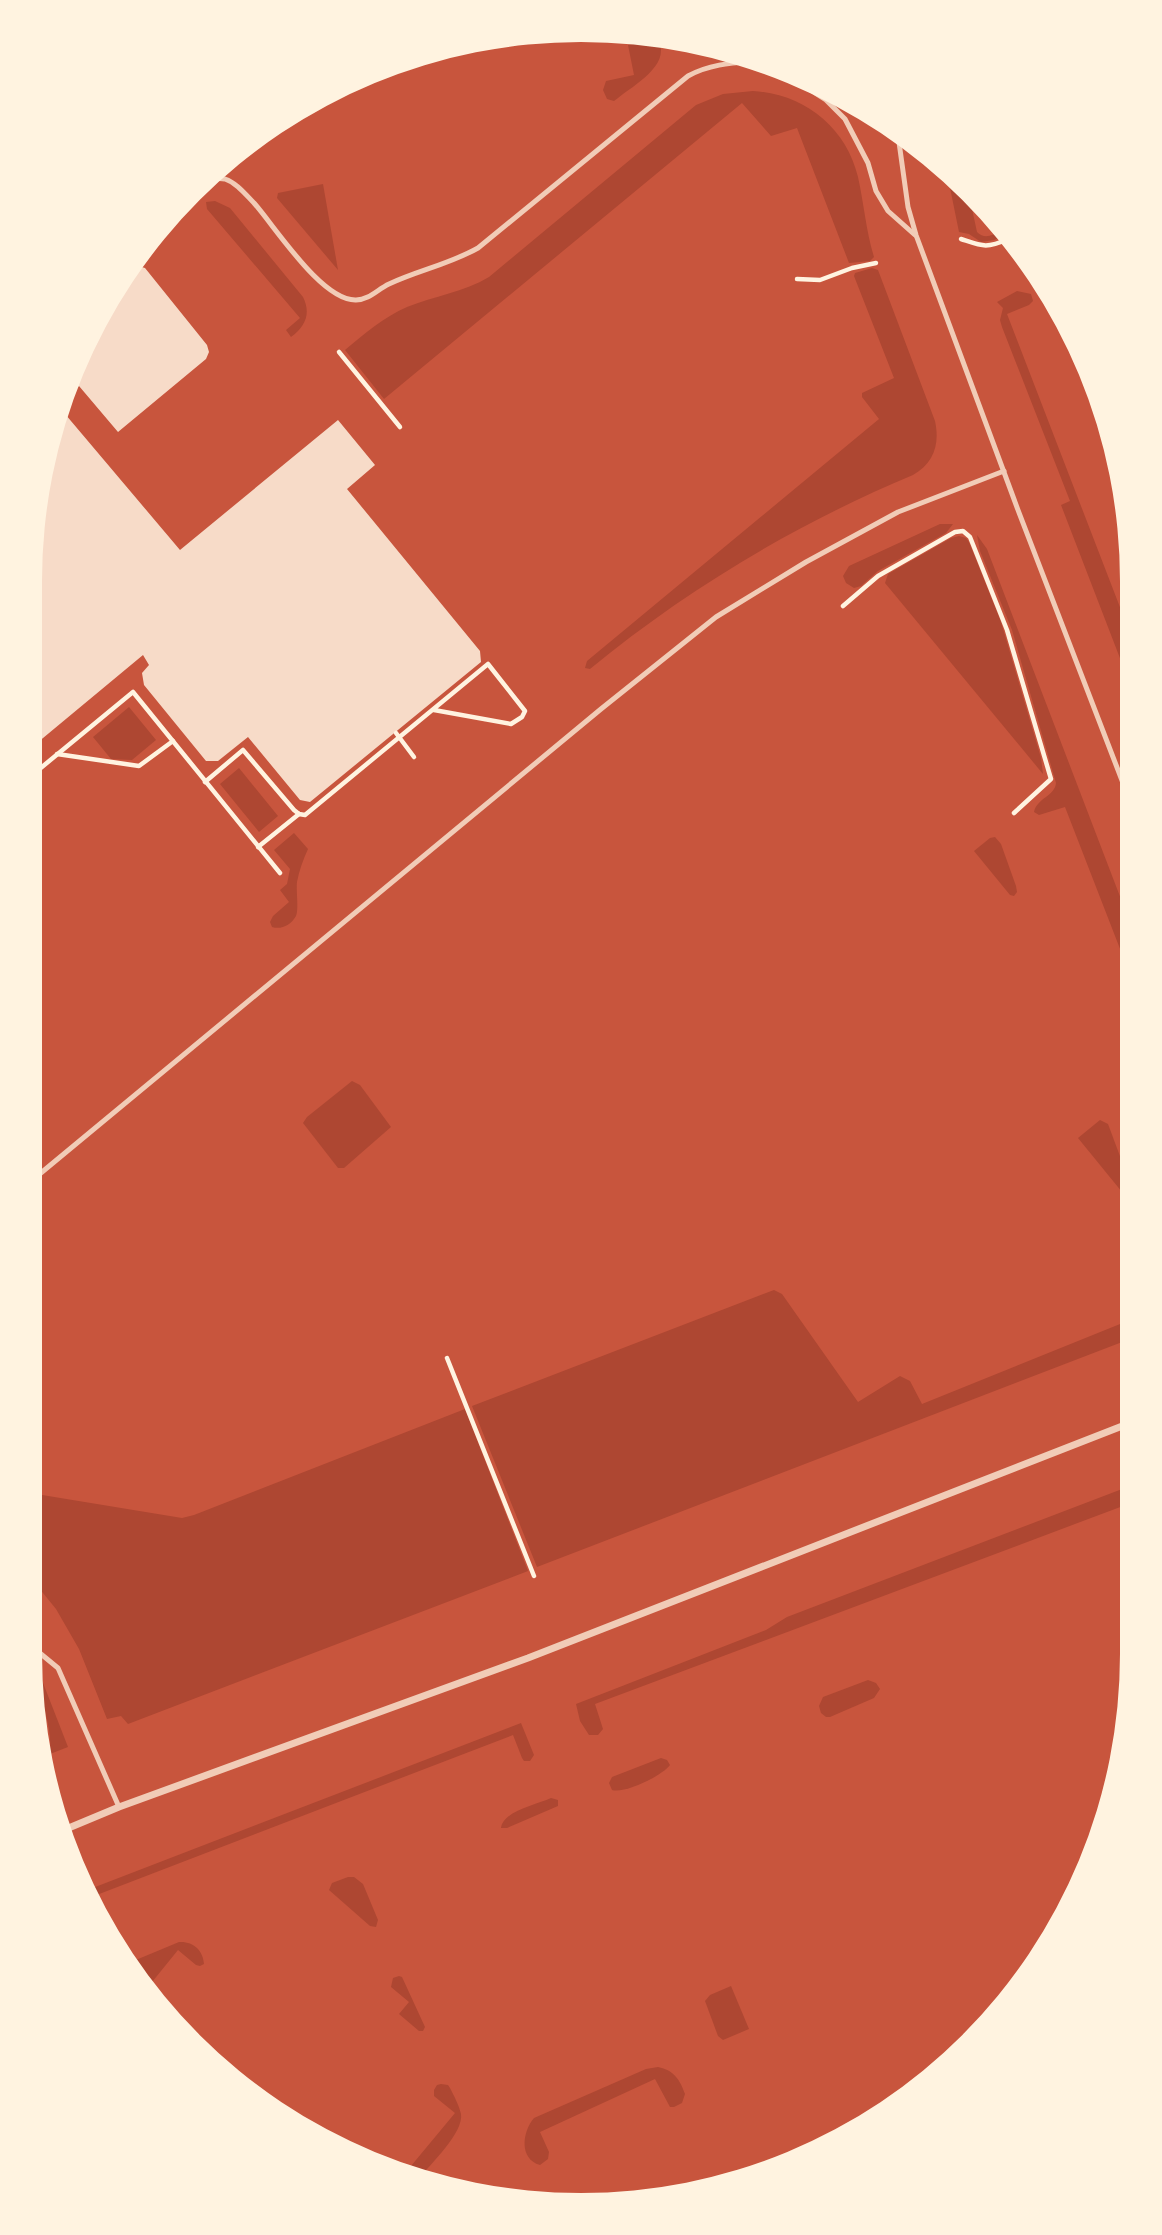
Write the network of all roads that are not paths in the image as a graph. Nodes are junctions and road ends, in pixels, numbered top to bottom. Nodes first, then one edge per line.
1 (733, 64) edge
2 (829, 103) edge
3 (900, 147) edge
4 (222, 180) edge
5 (916, 235) junction
6 (1004, 471) junction
7 (1120, 775) edge
8 (42, 1172) edge
9 (1120, 1427) edge
10 (42, 1655) edge
11 (120, 1807) junction
12 (71, 1827) edge

1 - 4 lane
2 - 5 lane
3 - 5 lane
5 - 6 lane
6 - 7 lane
6 - 8 lane
9 - 11 street
10 - 11 lane
11 - 12 street

